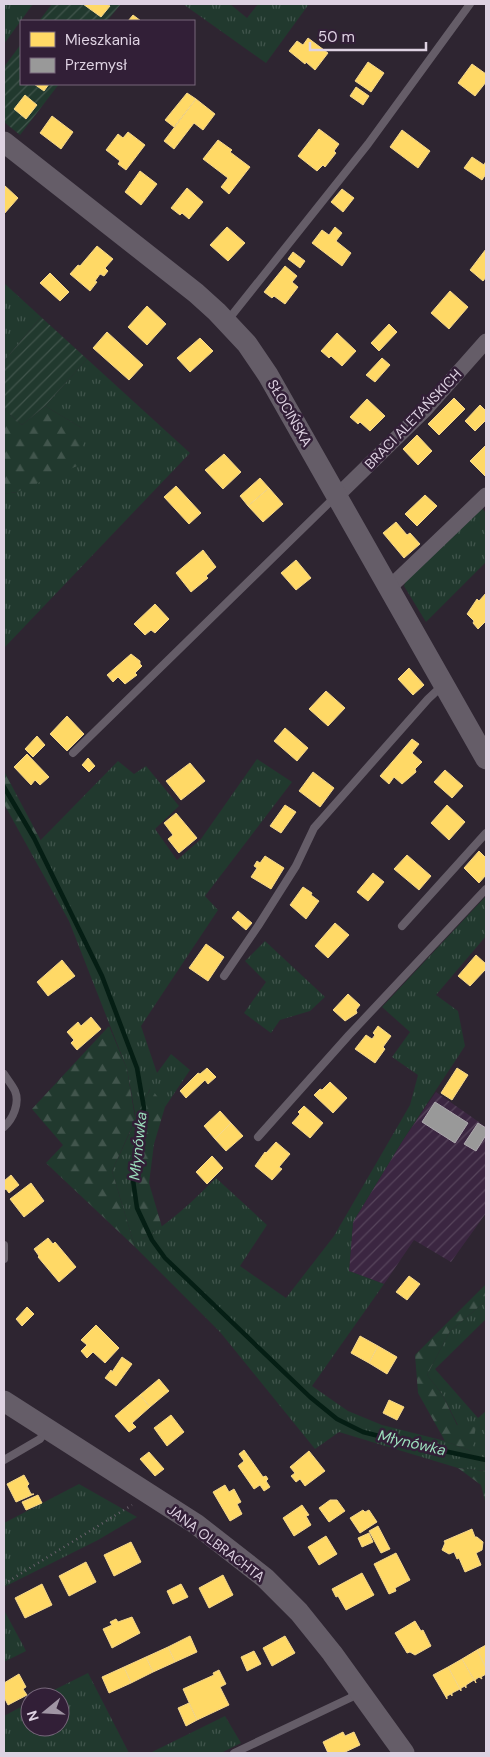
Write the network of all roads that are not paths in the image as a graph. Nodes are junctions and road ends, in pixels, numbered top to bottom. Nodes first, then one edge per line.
1 (470, 4) edge
2 (8, 148) edge
3 (226, 322) junction
4 (486, 341) edge
5 (337, 496) junction
6 (486, 496) edge
7 (389, 588) junction
8 (444, 684) junction
9 (73, 752) dead end
10 (486, 759) edge
11 (486, 833) edge
12 (486, 889) edge
13 (402, 926) dead end
14 (224, 976) dead end
15 (4, 1074) edge
16 (4, 1127) edge
17 (258, 1137) dead end
18 (4, 1245) edge
19 (4, 1259) edge
20 (4, 1401) edge
21 (47, 1428) junction
22 (4, 1460) edge
23 (360, 1690) junction
24 (234, 1753) edge
25 (404, 1753) edge

1 - 3 lane
2 - 3 street, SŁOCIŃSKA
3 - 5 street, SŁOCIŃSKA
4 - 5 street, BRACI ALETAŃSKICH
5 - 7 street, SŁOCIŃSKA
5 - 9 lane
6 - 7 street
7 - 8 street, SŁOCIŃSKA
8 - 10 street, SŁOCIŃSKA
8 - 14 lane
11 - 13 lane
12 - 17 lane
15 - 16 lane
18 - 19 lane
20 - 21 street, JANA OLBRACHTA
21 - 22 lane
21 - 23 street, JANA OLBRACHTA
23 - 24 lane
23 - 25 street, JANA OLBRACHTA

